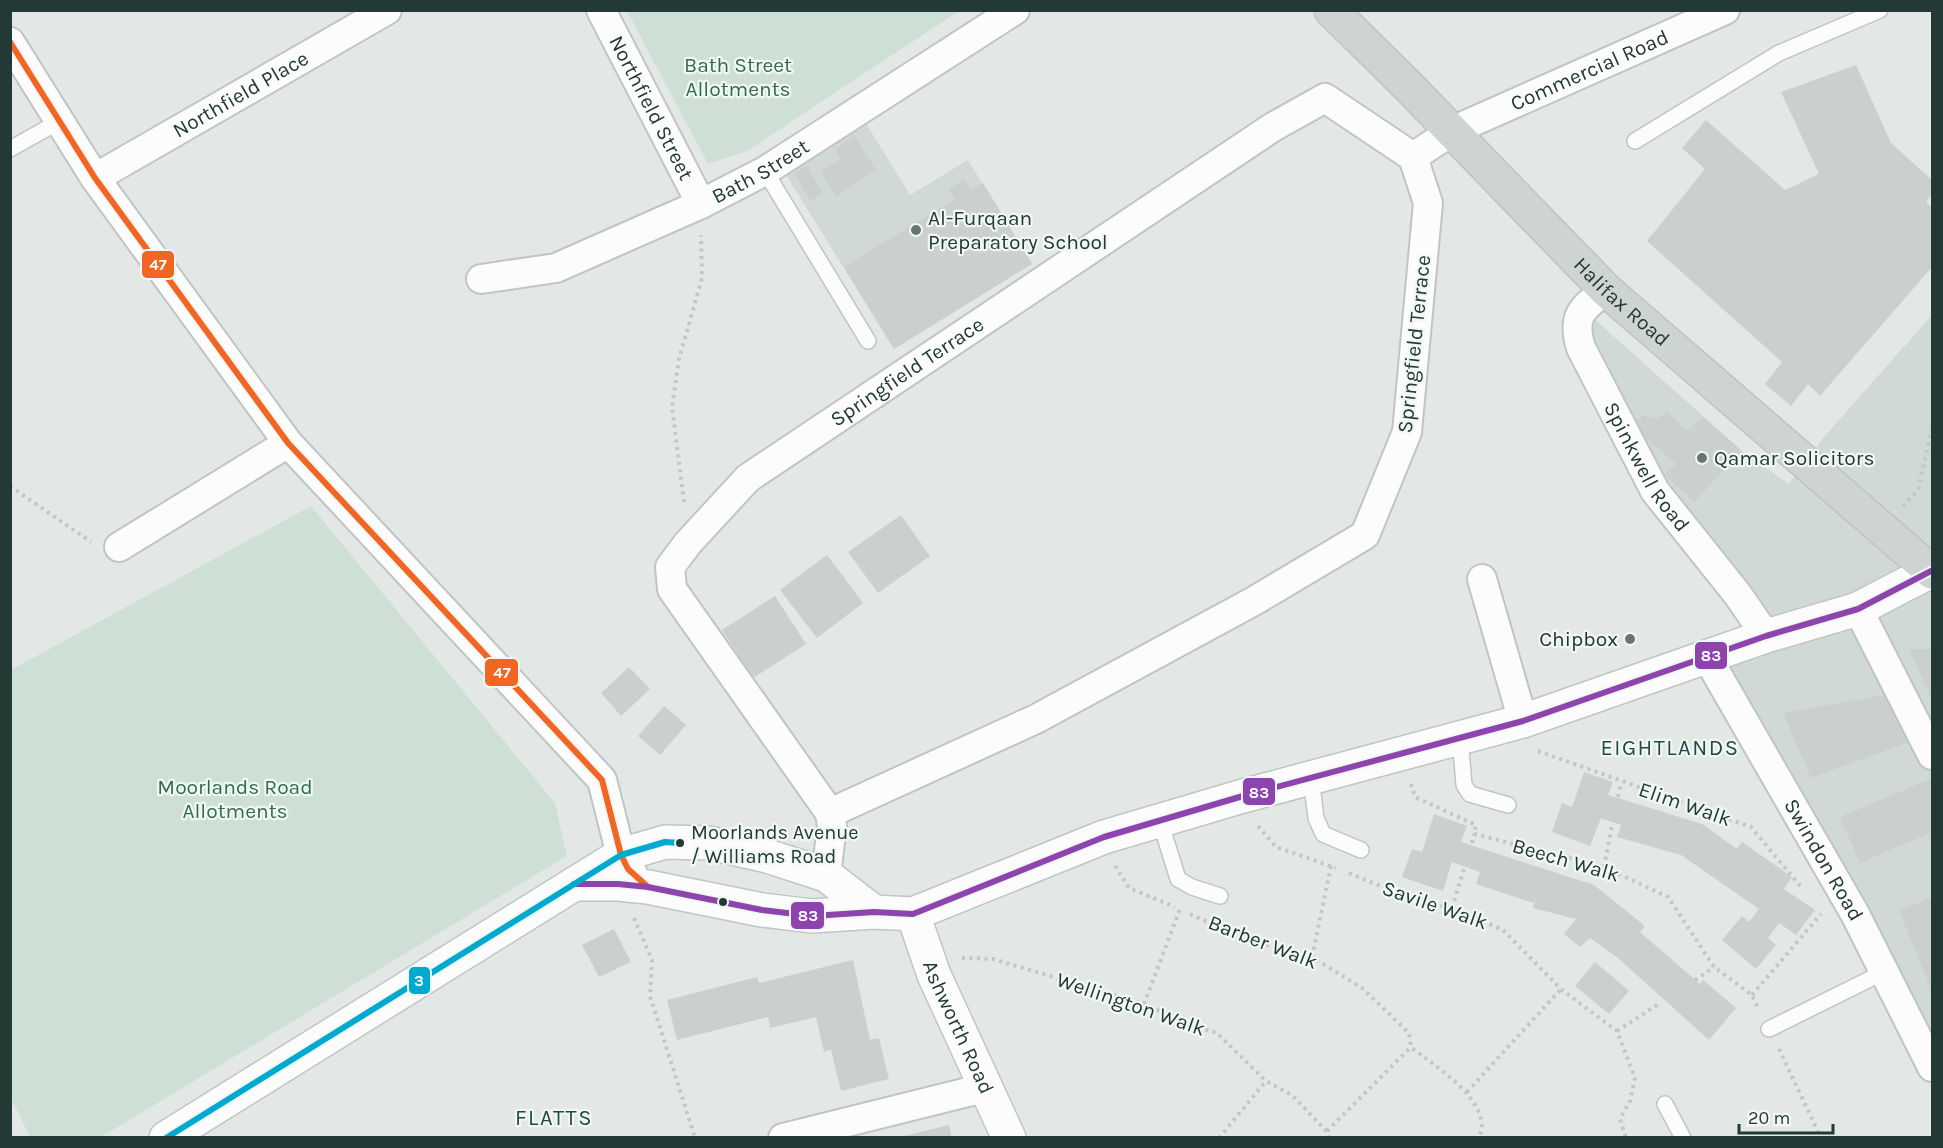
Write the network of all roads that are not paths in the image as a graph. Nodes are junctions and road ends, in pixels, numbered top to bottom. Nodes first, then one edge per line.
1 (387, 10) edge
2 (601, 10) edge
3 (1015, 10) edge
4 (1331, 10) edge
5 (1725, 10) edge
6 (1880, 10) edge
7 (10, 42) edge
8 (60, 121) junction
9 (1452, 131) junction
10 (1635, 141) dead end
11 (10, 149) edge
12 (1413, 157) junction
13 (765, 171) junction
14 (94, 178) junction
15 (701, 204) junction
16 (481, 279) dead end
17 (1606, 290) junction
18 (868, 341) dead end
19 (288, 443) junction
20 (119, 547) road end
21 (1932, 571) edge
22 (1482, 579) dead end
23 (1858, 609) junction
24 (1766, 636) junction
25 (1707, 657) junction
26 (1523, 721) junction
27 (1460, 737) junction
28 (1932, 755) edge
29 (1311, 777) junction
30 (1508, 805) dead end
31 (830, 813) junction
32 (1160, 821) junction
33 (1361, 850) dead end
34 (629, 875) junction
35 (826, 875) junction
36 (1220, 896) dead end
37 (874, 912) junction
38 (913, 914) junction
39 (1884, 972) junction
40 (1769, 1029) road end
41 (1932, 1067) edge
42 (984, 1088) junction
43 (1665, 1104) dead end
44 (166, 1137) edge
45 (783, 1137) edge
46 (1009, 1137) edge
47 (1683, 1137) edge

1 - 14 street, Northfield Place
2 - 15 street, Northfield Street
3 - 13 street, Bath Street
4 - 9 main road, Halifax Road
5 - 9 street, Commercial Road
6 - 10 lane
7 - 8 street
8 - 11 lane
8 - 14 street
9 - 12 street
9 - 17 main road, Halifax Road
12 - 31 street, Springfield Terrace
12 - 31 street, Springfield Terrace
13 - 15 street, Bath Street
13 - 18 lane
14 - 19 street
15 - 16 street, Bath Street
17 - 21 main road, Halifax Road
17 - 24 street, Spinkwell Road
19 - 20 street
19 - 34 street
21 - 23 street
22 - 26 street
23 - 24 street
23 - 28 street
24 - 25 street
25 - 26 street
25 - 39 street, Swindon Road
26 - 27 street
27 - 29 street
27 - 30 lane
29 - 32 street
29 - 33 lane
31 - 35 street
32 - 36 lane
32 - 38 street
34 - 35 street
34 - 37 street
34 - 44 street
35 - 37 street
37 - 38 street
38 - 42 street, Ashworth Road
39 - 40 lane
39 - 41 street, Swindon Road
42 - 45 street
42 - 46 street, Ashworth Road
43 - 47 lane

